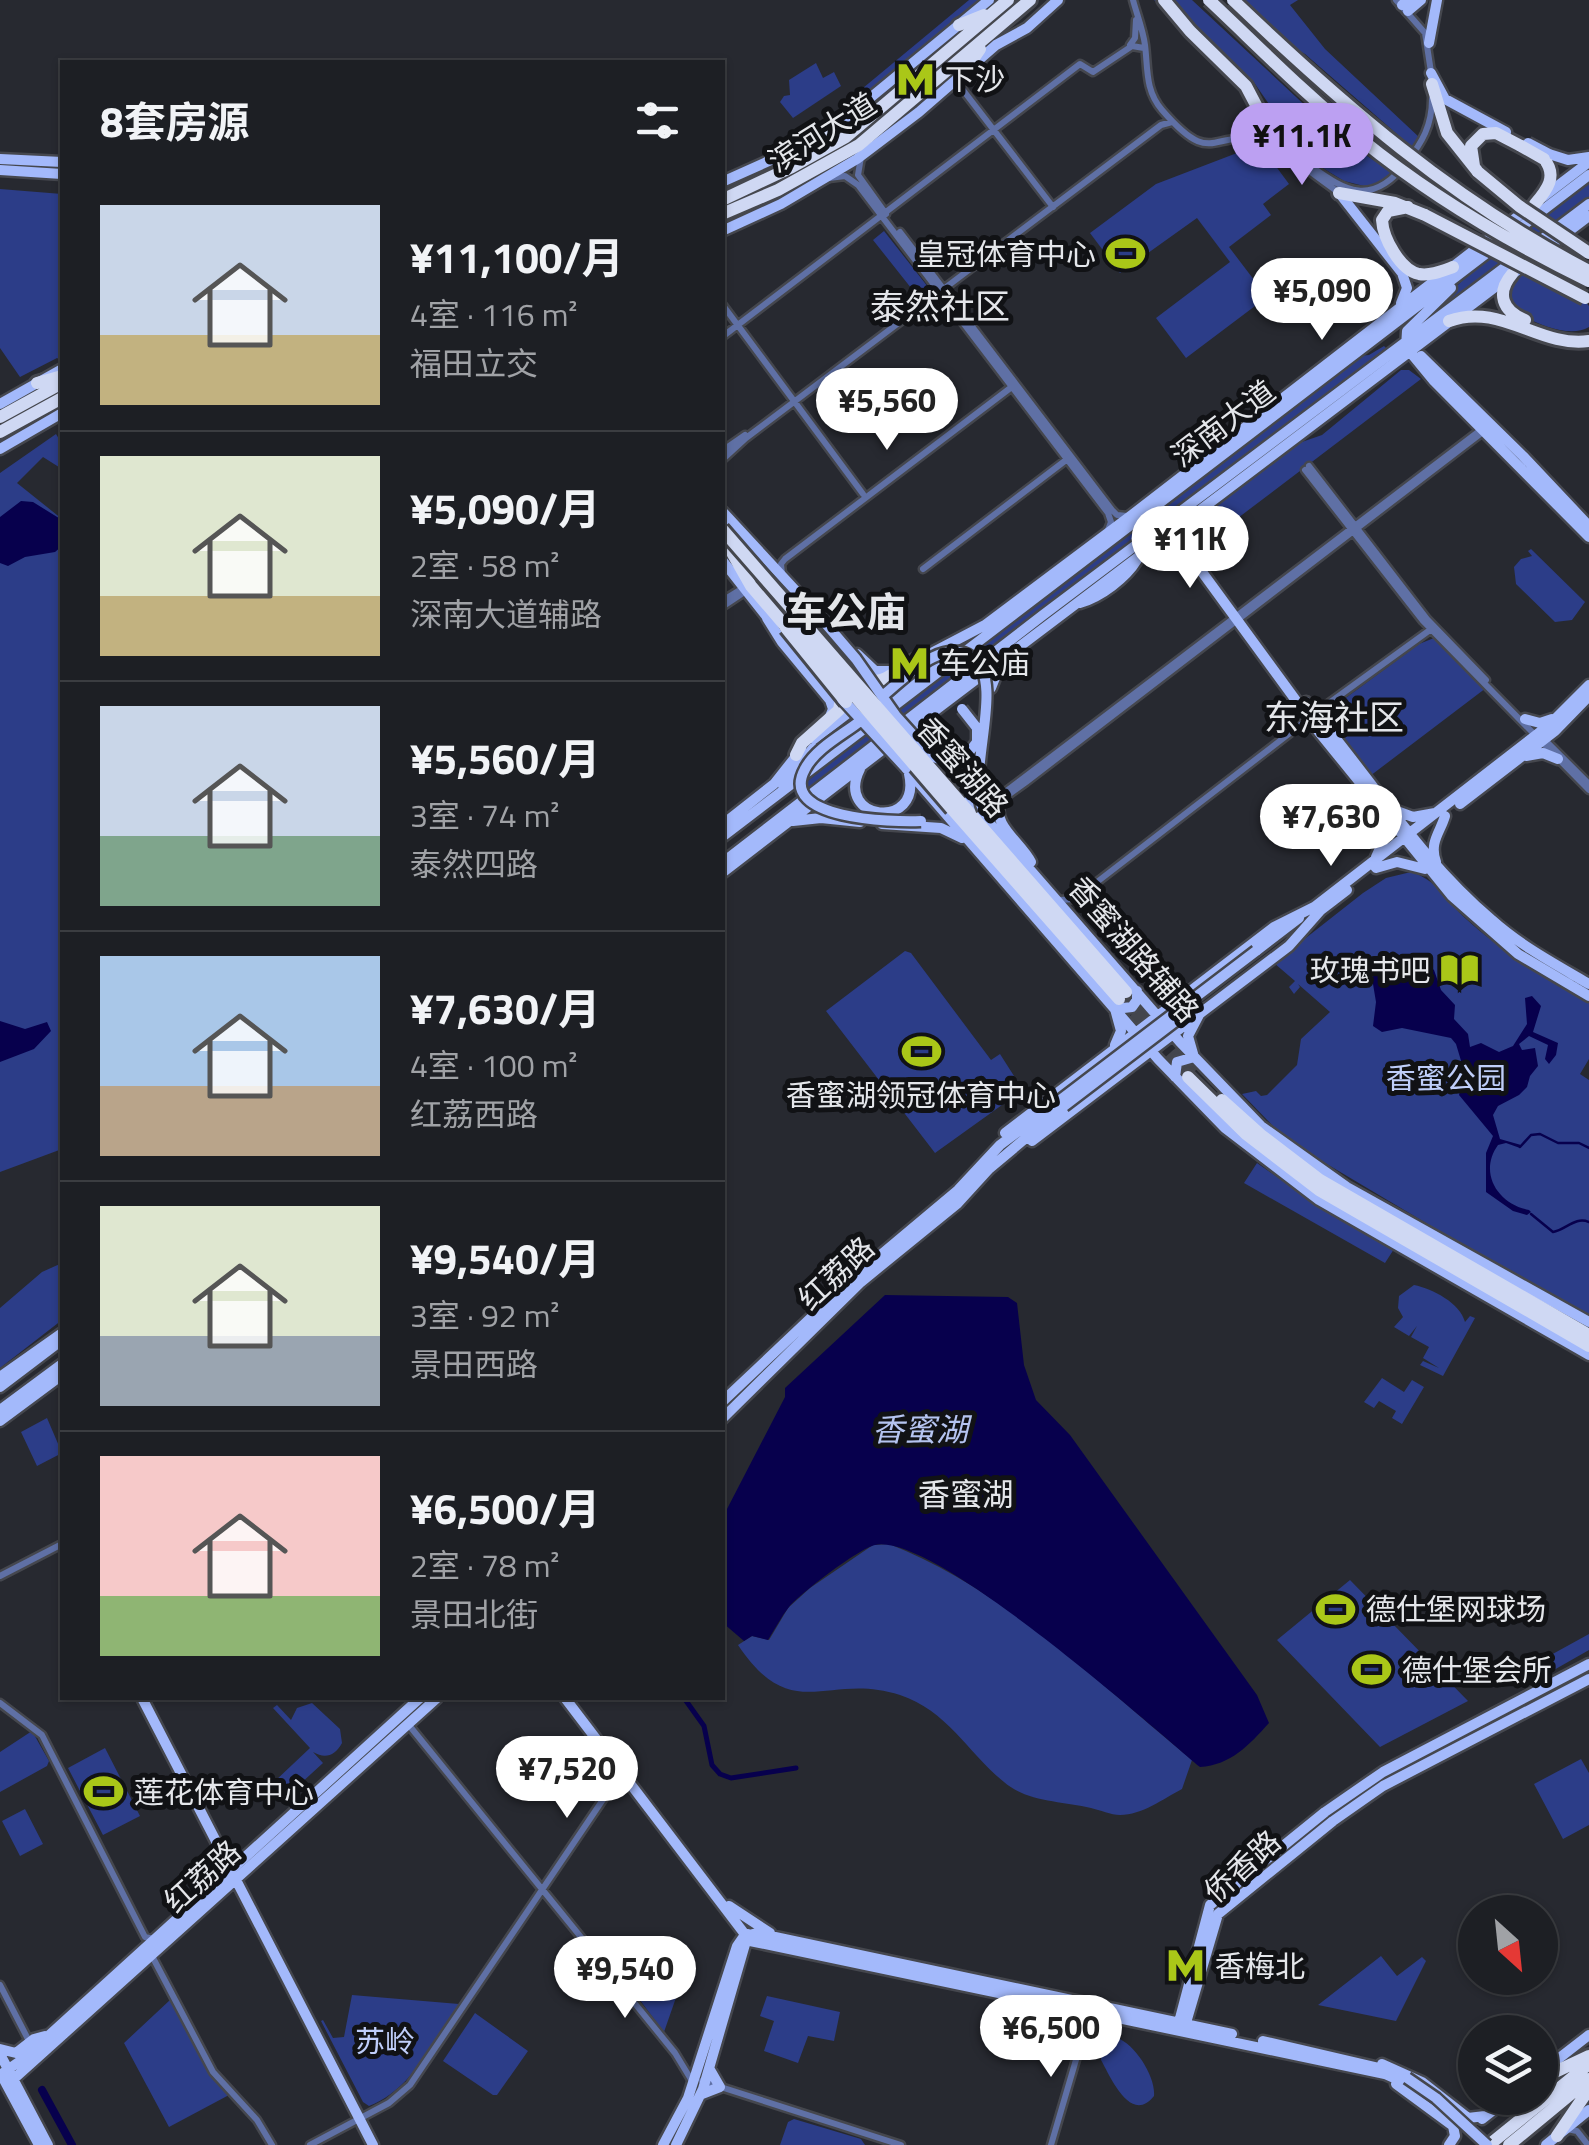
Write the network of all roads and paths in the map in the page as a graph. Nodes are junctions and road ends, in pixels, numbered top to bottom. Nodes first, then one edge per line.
1 (1008, 0) edge
2 (1030, 0) edge
3 (1058, 0) edge
4 (1164, 0) edge
5 (1209, 0) edge
6 (1233, 0) edge
7 (1421, 0) edge
8 (1437, 0) edge
9 (1135, 4) edge
10 (1403, 4) edge
11 (992, 5) edge
12 (959, 26) joint
13 (992, 33) junction
14 (1429, 43) junction
15 (1145, 49) junction
16 (1096, 71) junction
17 (959, 78) junction
18 (1431, 79) junction
19 (1164, 112) junction
20 (1173, 122) junction
21 (835, 125) junction
22 (994, 130) junction
23 (1523, 144) junction
24 (861, 150) junction
25 (1282, 150) junction
26 (1547, 156) junction
27 (0, 159) edge
28 (1589, 160) edge
29 (60, 162) edge
30 (792, 167) junction
31 (0, 170) edge
32 (1478, 172) junction
33 (60, 174) edge
34 (1589, 175) edge
35 (818, 178) junction
36 (725, 181) edge
37 (1339, 193) junction
38 (725, 199) edge
39 (1534, 204) junction
40 (1589, 204) edge
41 (1052, 206) junction
42 (1408, 207) junction
43 (725, 213) edge
44 (884, 214) junction
45 (1589, 216) edge
46 (725, 221) edge
47 (725, 229) edge
48 (1387, 247) junction
49 (1589, 253) edge
50 (1401, 265) junction
51 (1461, 265) junction
52 (1589, 270) edge
53 (1512, 274) junction
54 (1589, 281) edge
55 (941, 290) junction
56 (1588, 300) edge
57 (725, 308) edge
58 (1398, 308) junction
59 (1448, 321) junction
60 (1515, 321) junction
61 (739, 325) junction
62 (1540, 329) junction
63 (1589, 332) edge
64 (1430, 334) junction
65 (725, 335) edge
66 (1589, 342) edge
67 (1352, 345) junction
68 (1409, 345) junction
69 (1432, 366) junction
70 (1386, 367) junction
71 (1327, 375) junction
72 (60, 377) edge
73 (60, 377) edge
74 (1434, 381) junction
75 (38, 383) joint
76 (1012, 384) junction
77 (1359, 388) junction
78 (793, 400) junction
79 (0, 404) edge
80 (60, 404) edge
81 (60, 404) edge
82 (1318, 408) junction
83 (0, 417) edge
84 (1259, 427) junction
85 (1485, 427) junction
86 (0, 432) edge
87 (1224, 444) junction
88 (0, 449) edge
89 (725, 450) edge
90 (725, 457) edge
91 (1268, 457) junction
92 (1069, 458) junction
93 (1233, 473) junction
94 (863, 494) junction
95 (1133, 514) junction
96 (1180, 524) junction
97 (1589, 526) edge
98 (1353, 528) junction
99 (1166, 534) junction
100 (1589, 536) edge
101 (1108, 537) junction
102 (1144, 540) junction
103 (731, 546) edge
104 (1190, 551) junction
105 (1140, 554) junction
106 (767, 556) junction
107 (924, 568) dead end
108 (1122, 568) junction
109 (783, 575) junction
110 (744, 590) junction
111 (799, 592) junction
112 (725, 602) edge
113 (1074, 604) junction
114 (805, 612) junction
115 (1236, 617) junction
116 (767, 618) junction
117 (1007, 620) junction
118 (984, 624) junction
119 (786, 628) junction
120 (1432, 629) junction
121 (958, 645) junction
122 (1012, 651) junction
123 (924, 656) junction
124 (907, 664) junction
125 (871, 681) junction
126 (1589, 685) edge
127 (1589, 696) edge
128 (846, 702) junction
129 (934, 711) junction
130 (1314, 717) junction
131 (1561, 719) junction
132 (1523, 720) junction
133 (826, 724) junction
134 (1540, 737) junction
135 (813, 748) junction
136 (927, 752) junction
137 (1517, 755) junction
138 (796, 756) junction
139 (1559, 757) junction
140 (864, 764) junction
141 (906, 768) junction
142 (786, 770) junction
143 (917, 781) joint
144 (1589, 787) edge
145 (771, 800) junction
146 (1000, 802) joint
147 (954, 805) junction
148 (983, 810) junction
149 (1386, 810) junction
150 (1443, 813) junction
151 (725, 823) edge
152 (921, 824) junction
153 (994, 828) junction
154 (779, 829) junction
155 (725, 835) edge
156 (964, 835) junction
157 (1409, 839) junction
158 (974, 848) junction
159 (1017, 852) junction
160 (725, 861) edge
161 (1374, 866) junction
162 (1434, 870) junction
163 (725, 871) edge
164 (1035, 873) junction
165 (997, 874) junction
166 (1034, 902) junction
167 (1058, 906) junction
168 (1318, 908) junction
169 (1072, 914) junction
170 (1589, 984) edge
171 (1184, 996) junction
172 (1589, 996) edge
173 (1124, 998) junction
174 (1199, 1014) junction
175 (1158, 1015) junction
176 (1136, 1032) junction
177 (1174, 1034) junction
178 (1112, 1050) junction
179 (1152, 1051) junction
180 (1127, 1070) junction
181 (1184, 1071) junction
182 (983, 1169) junction
183 (1327, 1174) junction
184 (1296, 1184) junction
185 (1337, 1201) junction
186 (1361, 1204) junction
187 (1572, 1312) junction
188 (1589, 1322) edge
189 (1589, 1334) edge
190 (60, 1335) edge
191 (1589, 1346) edge
192 (1589, 1354) edge
193 (60, 1365) edge
194 (60, 1376) edge
195 (0, 1377) edge
196 (0, 1390) edge
197 (725, 1399) edge
198 (0, 1407) edge
199 (725, 1416) edge
200 (0, 1421) edge
201 (60, 1547) edge
202 (0, 1578) edge
203 (1589, 1664) edge
204 (1589, 1679) edge
205 (146, 1700) edge
206 (418, 1700) edge
207 (433, 1700) edge
208 (568, 1700) edge
209 (574, 1700) edge
210 (0, 1704) edge
211 (404, 1719) junction
212 (623, 1770) junction
213 (235, 1874) junction
214 (543, 1890) junction
215 (729, 1910) junction
216 (747, 1936) junction
217 (155, 1939) junction
218 (784, 1939) junction
219 (737, 1946) junction
220 (771, 1946) junction
221 (148, 1952) junction
222 (740, 1966) junction
223 (0, 1985) edge
224 (1006, 1991) junction
225 (726, 1995) junction
226 (1096, 2007) junction
227 (1182, 2025) junction
228 (51, 2034) junction
229 (1589, 2034) edge
230 (30, 2042) junction
231 (704, 2049) junction
232 (0, 2051) edge
233 (675, 2053) junction
234 (1589, 2056) edge
235 (1558, 2061) edge
236 (1589, 2064) edge
237 (1370, 2067) junction
238 (709, 2068) junction
239 (1558, 2069) edge
240 (1589, 2079) edge
241 (4, 2081) edge
242 (699, 2082) junction
243 (720, 2087) junction
244 (1589, 2089) edge
245 (698, 2098) junction
246 (1458, 2111) edge
247 (21, 2112) junction
248 (1460, 2115) edge
249 (1464, 2115) edge
250 (1485, 2116) joint
251 (361, 2118) junction
252 (1451, 2124) junction
253 (1571, 2128) edge
254 (1588, 2143) edge
255 (39, 2145) edge
256 (48, 2145) edge
257 (272, 2145) edge
258 (310, 2145) edge
259 (375, 2145) edge
260 (663, 2145) edge
261 (676, 2145) edge
262 (901, 2145) edge
263 (1051, 2145) edge
264 (1449, 2145) edge
265 (1486, 2145) edge
266 (1509, 2145) edge

1 - 11 highway, 滨河大道
2 - 13 highway, 滨河大道
3 - 17 main road
4 - 25 highway
5 - 54 highway, bridge
6 - 52 highway, bridge
7 - 10 main road
8 - 14 main road
9 - 15 street
9 - 16 street
10 - 14 street
11 - 12 highway
11 - 30 highway, 滨河大道
12 - 21 main road
13 - 17 highway
13 - 24 highway, 滨河大道
14 - 18 street
15 - 16 street
15 - 19 street
16 - 22 street
17 - 22 street
17 - 24 main road
18 - 23 main road
18 - 25 street
18 - 32 highway
19 - 20 street
19 - 41 street
20 - 25 street
20 - 41 street
21 - 30 highway
21 - 36 main road
22 - 41 street
22 - 44 street
23 - 26 highway, bridge
23 - 32 highway
24 - 35 highway, 滨河大道
24 - 44 street
25 - 37 street
26 - 28 main road
26 - 39 highway
27 - 29 main road
28 - 39 main road
30 - 38 highway, 滨河大道
31 - 33 main road
32 - 49 highway, bridge
34 - 51 main road, 深南大道
35 - 43 highway, 滨河大道
35 - 44 street
35 - 46 highway
35 - 47 main road
37 - 42 highway
37 - 48 main road
39 - 51 main road
40 - 68 main road, 深南大道
41 - 55 street
42 - 48 highway
42 - 56 highway, bridge
44 - 55 street
44 - 61 street
45 - 53 main road
48 - 50 highway
50 - 51 highway
50 - 58 main road
51 - 58 main road
51 - 68 main road, 深南大道
51 - 71 main road, 深南大道
53 - 59 main road
53 - 60 highway
55 - 76 street
55 - 78 street
57 - 61 street
58 - 67 main road
59 - 60 highway
59 - 64 main road
60 - 62 highway
61 - 65 street
61 - 78 street
62 - 63 highway
62 - 66 highway
64 - 68 main road
64 - 69 main road
67 - 71 main road
67 - 87 main road
68 - 69 main road
68 - 70 main road
68 - 74 main road
68 - 82 main road, 深南大道
69 - 85 main road
70 - 74 main road
70 - 77 main road
71 - 84 main road, 深南大道
72 - 75 highway
73 - 83 highway
74 - 85 main road
75 - 79 main road
76 - 92 street
76 - 94 street
76 - 109 street
77 - 82 main road
77 - 91 main road
78 - 89 street
78 - 90 street
78 - 94 street
80 - 86 highway
81 - 88 main road
82 - 93 main road, 深南大道
84 - 87 main road
84 - 101 main road, 深南大道
85 - 97 main road
85 - 98 street
85 - 100 main road
87 - 95 main road
91 - 93 main road
91 - 96 main road
92 - 95 street
92 - 101 street
92 - 107 street
93 - 102 main road, 深南大道
94 - 106 street
95 - 101 main road
96 - 99 main road
96 - 104 main road
98 - 98 street
98 - 115 street
98 - 120 street
99 - 104 main road
99 - 105 main road
101 - 117 main road, 深南大道
101 - 118 main road
102 - 108 main road
102 - 160 main road, 深南大道
103 - 106 main road, 香蜜湖路辅路
103 - 110 main road, 香蜜湖路辅路
103 - 114 highway, bridge
103 - 119 highway
103 - 147 highway, 香蜜湖路, bridge
104 - 115 main road
105 - 108 main road
105 - 113 main road
106 - 109 main road, 香蜜湖路辅路
108 - 113 main road
109 - 111 main road, 香蜜湖路辅路
110 - 112 street
110 - 116 main road, 香蜜湖路辅路
111 - 124 main road
111 - 125 main road, 香蜜湖路辅路, bridge
113 - 122 main road
114 - 124 highway, bridge
114 - 125 highway, bridge
115 - 130 main road
115 - 146 street
116 - 128 main road, 香蜜湖路辅路, bridge
116 - 133 main road
117 - 121 main road
117 - 145 main road, 深南大道
118 - 121 main road
118 - 123 main road
119 - 128 highway, bridge
119 - 133 highway, bridge
120 - 130 street
120 - 132 street
121 - 152 main road, bridge
122 - 129 main road
122 - 148 main road, bridge
123 - 124 highway
123 - 138 main road
125 - 136 main road, 香蜜湖路辅路, bridge
126 - 131 main road
127 - 131 main road
128 - 141 main road, 香蜜湖路辅路, bridge
129 - 136 main road, bridge
129 - 140 main road
130 - 149 main road
130 - 167 street
130 - 169 street
131 - 132 main road
131 - 134 main road
131 - 139 main road
132 - 134 street
132 - 137 main road
133 - 138 highway
134 - 137 main road
134 - 139 street
135 - 142 main road
135 - 145 main road
135 - 148 main road, bridge
136 - 147 main road, 香蜜湖路辅路, bridge
137 - 139 main road
137 - 150 main road
138 - 142 main road
139 - 144 street
140 - 141 main road
140 - 154 main road
141 - 143 main road, 香蜜湖路辅路
142 - 151 main road
143 - 147 highway, bridge
145 - 155 main road, 深南大道
146 - 164 main road
147 - 153 main road, 香蜜湖路辅路
147 - 156 main road, 香蜜湖路辅路
147 - 166 highway, 香蜜湖路
147 - 167 highway, 香蜜湖路
148 - 153 main road
149 - 150 main road
149 - 157 main road
149 - 161 main road
150 - 157 main road
150 - 162 main road
152 - 154 main road, bridge
152 - 156 main road
152 - 158 main road
153 - 159 main road, 香蜜湖路辅路
154 - 163 main road
156 - 158 main road, 香蜜湖路辅路
157 - 161 main road
157 - 162 main road
158 - 165 main road, 香蜜湖路辅路
159 - 164 main road, 香蜜湖路辅路
159 - 167 highway
161 - 162 main road
161 - 168 main road
162 - 170 main road
162 - 172 main road
164 - 167 main road, 香蜜湖路辅路
165 - 166 highway
165 - 173 main road, 香蜜湖路辅路
166 - 173 highway, 香蜜湖路
167 - 169 main road, 香蜜湖路辅路
167 - 173 highway, 香蜜湖路
168 - 171 main road, 红荔路
168 - 174 main road, 红荔路
168 - 182 main road, 红荔路, bridge
169 - 173 main road, 香蜜湖路辅路
171 - 173 main road
171 - 174 main road
171 - 175 main road, 红荔路
173 - 175 main road, 香蜜湖路辅路
173 - 176 main road, 香蜜湖路辅路
173 - 178 main road
174 - 177 main road, 红荔路
174 - 181 main road
175 - 176 main road, 红荔路
175 - 177 main road, 香蜜湖路辅路
176 - 178 main road, 红荔路
176 - 179 main road, 香蜜湖路辅路
177 - 179 main road, 红荔路
177 - 181 main road, 香蜜湖路辅路
178 - 180 main road
178 - 182 main road, 红荔路
179 - 180 main road, 红荔路
179 - 181 main road, 香蜜湖路辅路
180 - 181 main road
180 - 182 main road, 红荔路
181 - 183 main road, 香蜜湖路辅路
181 - 184 main road, 香蜜湖路辅路
181 - 185 highway
181 - 186 highway
182 - 197 main road, 红荔路
182 - 199 main road, 红荔路
183 - 186 highway
183 - 187 main road, 香蜜湖路辅路
184 - 185 highway
184 - 192 main road, 香蜜湖路辅路
185 - 191 highway
186 - 189 highway
187 - 188 main road, 香蜜湖路辅路
187 - 189 highway
190 - 195 main road
190 - 196 main road
193 - 198 main road
194 - 200 main road
196 - 198 main road
201 - 202 street
203 - 227 main road, 侨香路
204 - 227 main road, 侨香路
205 - 213 main road
206 - 211 main road, 红荔路
207 - 211 main road, 红荔路
208 - 212 main road
209 - 212 main road
210 - 217 street
210 - 221 street
211 - 213 main road, 红荔路
211 - 214 street
212 - 214 street
212 - 215 main road
213 - 217 main road, 红荔路
213 - 221 main road, 红荔路
213 - 251 main road
214 - 233 street
214 - 251 street
215 - 216 main road
215 - 218 main road
215 - 219 main road
216 - 218 main road
216 - 219 main road
216 - 220 main road
216 - 222 main road
217 - 221 main road, 红荔路
218 - 224 main road
219 - 225 main road
220 - 222 main road
220 - 224 main road
221 - 228 main road, 红荔路
221 - 241 main road, 红荔路
221 - 257 street
222 - 225 main road
223 - 230 street
224 - 226 main road
225 - 231 main road
225 - 238 main road
226 - 227 main road
226 - 263 street
227 - 237 main road
228 - 230 main road
228 - 241 main road, 红荔路
229 - 235 main road
230 - 232 main road
231 - 233 street
231 - 242 main road
232 - 241 main road
233 - 242 street
234 - 239 highway
236 - 265 highway
237 - 246 main road
237 - 252 main road
237 - 265 main road, bridge
238 - 242 main road
238 - 243 main road
240 - 266 highway
241 - 247 main road
241 - 247 main road
241 - 256 main road
242 - 243 street
242 - 245 main road
242 - 260 main road
243 - 245 main road
243 - 262 street
244 - 253 highway
245 - 261 main road
247 - 255 main road
248 - 252 main road
249 - 250 main road
250 - 264 main road
251 - 258 street
251 - 259 main road
252 - 264 main road
253 - 254 street

